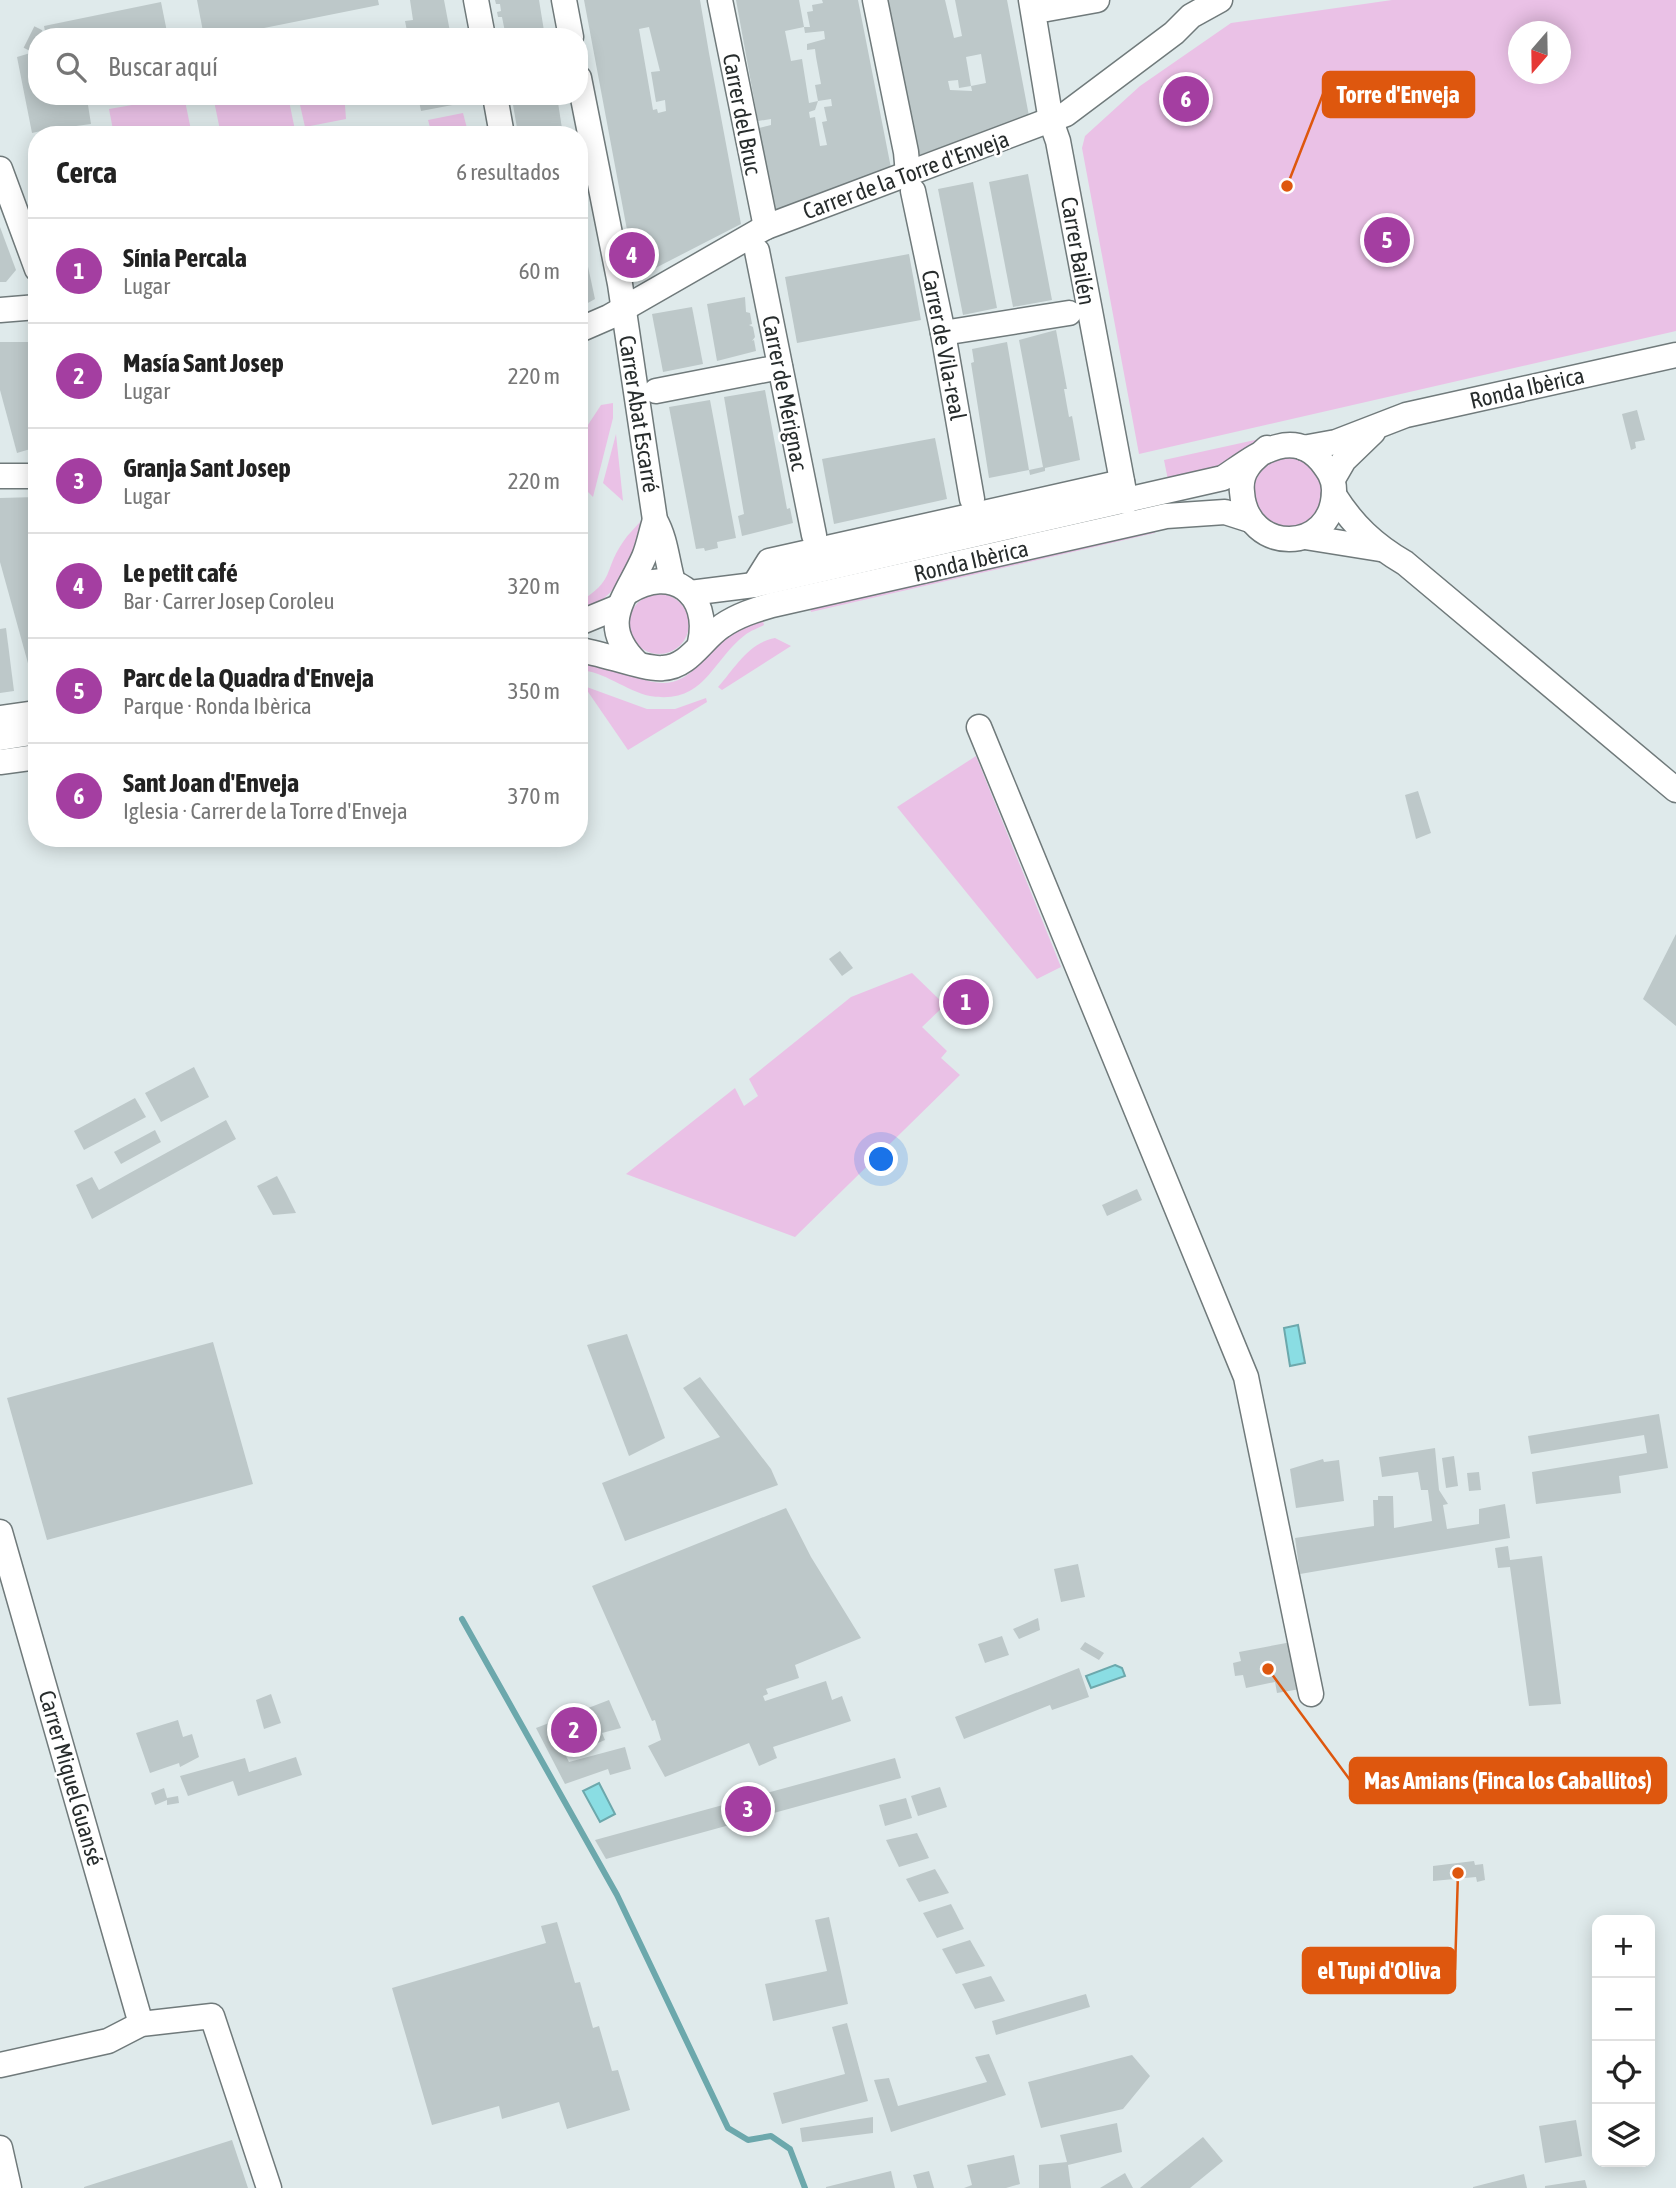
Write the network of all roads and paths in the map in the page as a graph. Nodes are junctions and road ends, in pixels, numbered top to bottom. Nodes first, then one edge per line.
1 (476, 0) edge
2 (564, 0) edge
3 (720, 0) edge
4 (876, 0) edge
5 (1097, 0) edge
6 (1220, 0) edge
7 (1039, 5) edge
8 (1189, 8) edge
9 (481, 28) edge
10 (569, 28) edge
11 (497, 105) edge
12 (584, 105) edge
13 (1051, 121) junction
14 (500, 126) edge
15 (0, 171) edge
16 (911, 182) junction
17 (766, 227) junction
18 (28, 244) edge
19 (757, 251) dead end
20 (28, 308) edge
21 (623, 309) junction
22 (0, 310) edge
23 (1069, 313) dead end
24 (588, 326) edge
25 (943, 333) junction
26 (1676, 355) edge
27 (780, 367) junction
28 (656, 391) dead end
29 (1379, 425) junction
30 (1267, 448) junction
31 (1303, 448) junction
32 (28, 475) edge
33 (0, 476) edge
34 (1333, 487) junction
35 (1124, 492) junction
36 (972, 499) dead end
37 (655, 520) junction
38 (1250, 520) junction
39 (814, 535) dead end
40 (1305, 537) junction
41 (1381, 550) junction
42 (682, 588) junction
43 (623, 599) junction
44 (588, 618) edge
45 (700, 643) junction
46 (588, 652) edge
47 (636, 662) junction
48 (28, 714) edge
49 (0, 719) edge
50 (979, 727) dead end
51 (28, 733) edge
52 (0, 738) edge
53 (28, 758) edge
54 (0, 762) edge
55 (1676, 790) edge
56 (0, 1532) edge
57 (1311, 1694) dead end
58 (141, 2024) junction
59 (0, 2065) edge
60 (0, 2148) edge
61 (9, 2188) edge
62 (269, 2188) edge

1 - 9 street
2 - 10 street
3 - 17 street, Carrer del Bruc
4 - 16 street, Carrer de Vila-real
5 - 7 street
6 - 8 street, Carrer de la Torre d'Enveja
7 - 13 street, Carrer Bailén
8 - 13 street, Carrer de la Torre d'Enveja
11 - 14 street
12 - 21 street, Carrer Abat Escarré
13 - 16 street, Carrer de la Torre d'Enveja
13 - 35 street, Carrer Bailén
15 - 18 street
16 - 17 street, Carrer de la Torre d'Enveja
16 - 25 street, Carrer de Vila-real
17 - 21 street, Carrer de la Torre d'Enveja
19 - 27 street, Carrer de Mérignac
20 - 22 street
21 - 24 street, Carrer de la Torre d'Enveja
21 - 37 street, Carrer Abat Escarré
23 - 25 street
25 - 36 street, Carrer de Vila-real
26 - 29 street, Ronda Ibèrica
27 - 28 street
27 - 39 street, Carrer de Mérignac
29 - 31 street, Ronda Ibèrica
29 - 34 street, Ronda Ibèrica
30 - 31 street, Ronda Ibèrica
30 - 35 street, Ronda Ibèrica
30 - 38 street
31 - 34 street
32 - 33 street
34 - 40 street, Ronda Ibèrica
34 - 41 street
35 - 42 street, Ronda Ibèrica
37 - 42 street
37 - 43 street
38 - 40 street, Ronda Ibèrica
38 - 45 street, Ronda Ibèrica
40 - 41 street
41 - 55 street
42 - 43 street, Ronda Ibèrica
42 - 45 street
43 - 44 street, Ronda Ibèrica
43 - 47 street
45 - 47 street, Ronda Ibèrica
46 - 47 street, Ronda Ibèrica
48 - 49 street
50 - 57 street
51 - 52 street
53 - 54 street
56 - 58 street, Carrer Miquel Guansé
58 - 59 street
58 - 62 street
60 - 61 street

